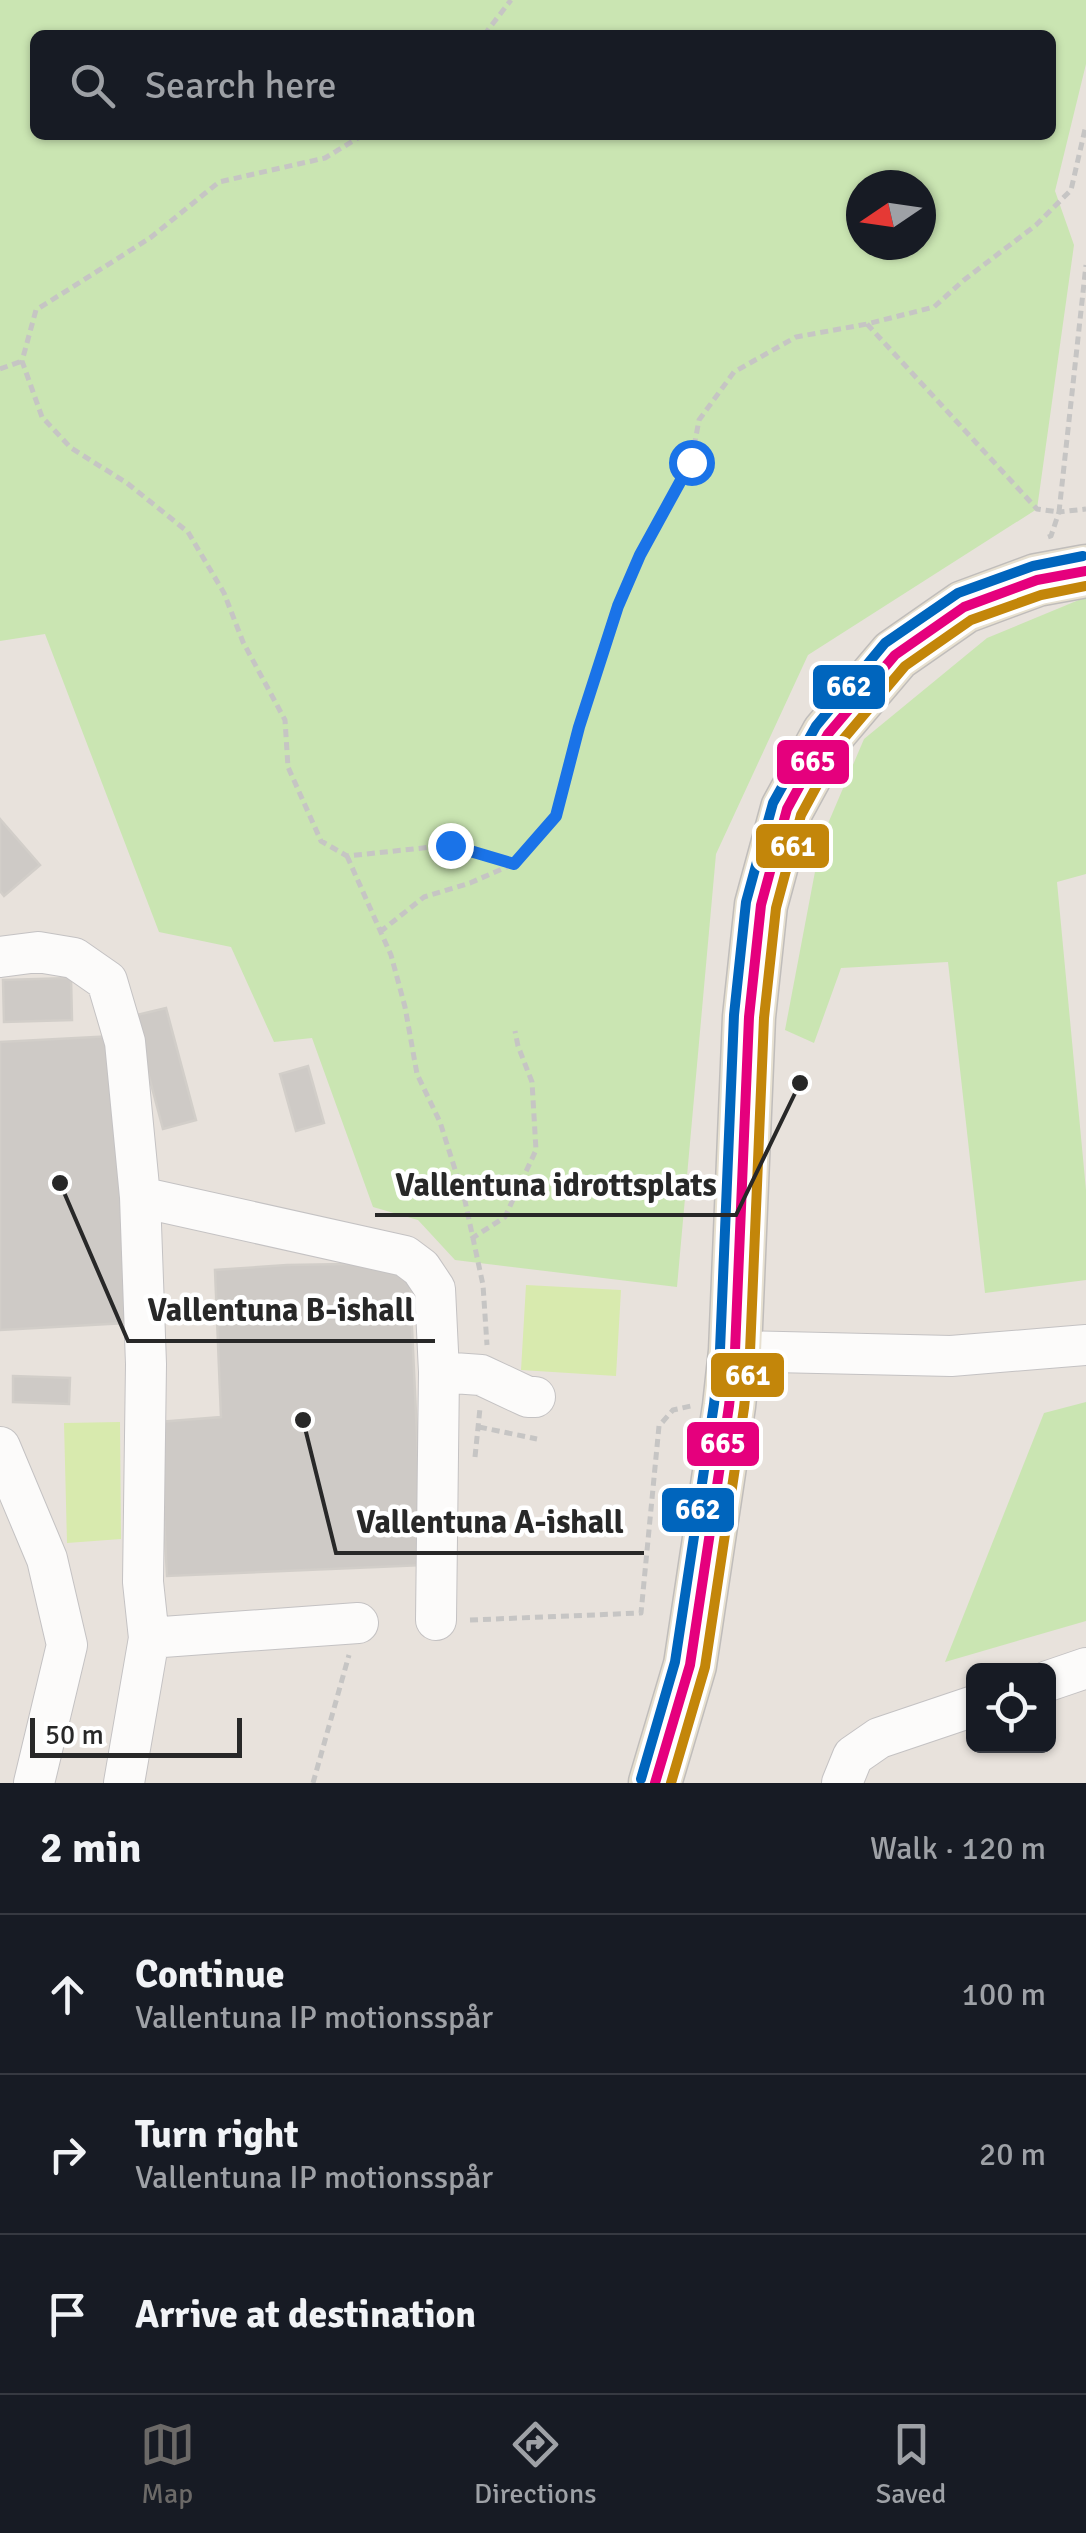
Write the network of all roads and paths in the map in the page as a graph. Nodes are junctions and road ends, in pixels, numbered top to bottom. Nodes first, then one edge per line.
1 (511, 0) edge
2 (488, 30) edge
3 (1086, 124) edge
4 (354, 140) edge
5 (1086, 265) edge
6 (866, 324) junction
7 (22, 361) junction
8 (0, 369) edge
9 (1086, 571) edge
10 (348, 856) junction
11 (514, 864) junction
12 (380, 932) junction
13 (0, 957) edge
14 (516, 1031) dead end
15 (140, 1197) junction
16 (465, 1201) dead end
17 (472, 1239) dead end
18 (1086, 1345) edge
19 (735, 1351) junction
20 (439, 1372) junction
21 (535, 1397) dead end
22 (729, 1406) junction
23 (479, 1427) dead end
24 (537, 1439) dead end
25 (0, 1447) edge
26 (449, 1620) joint
27 (358, 1622) joint
28 (150, 1638) junction
29 (1086, 1668) edge
30 (1056, 1677) edge
31 (966, 1709) edge
32 (34, 1783) edge
33 (124, 1783) edge
34 (313, 1783) edge
35 (655, 1783) edge
36 (842, 1783) edge

1 - 2 path
3 - 6 path
4 - 7 path
5 - 6 path
6 - 11 path
7 - 8 path
7 - 10 path
9 - 19 main road
10 - 11 path
10 - 12 path
11 - 12 path
12 - 16 path
13 - 15 street
14 - 17 path
15 - 20 street
15 - 28 street
18 - 19 street
19 - 22 main road
20 - 21 street
20 - 26 street
22 - 26 path
22 - 35 main road
23 - 24 path
25 - 32 street
27 - 28 street
27 - 34 path
28 - 33 street
29 - 30 street
31 - 36 street

